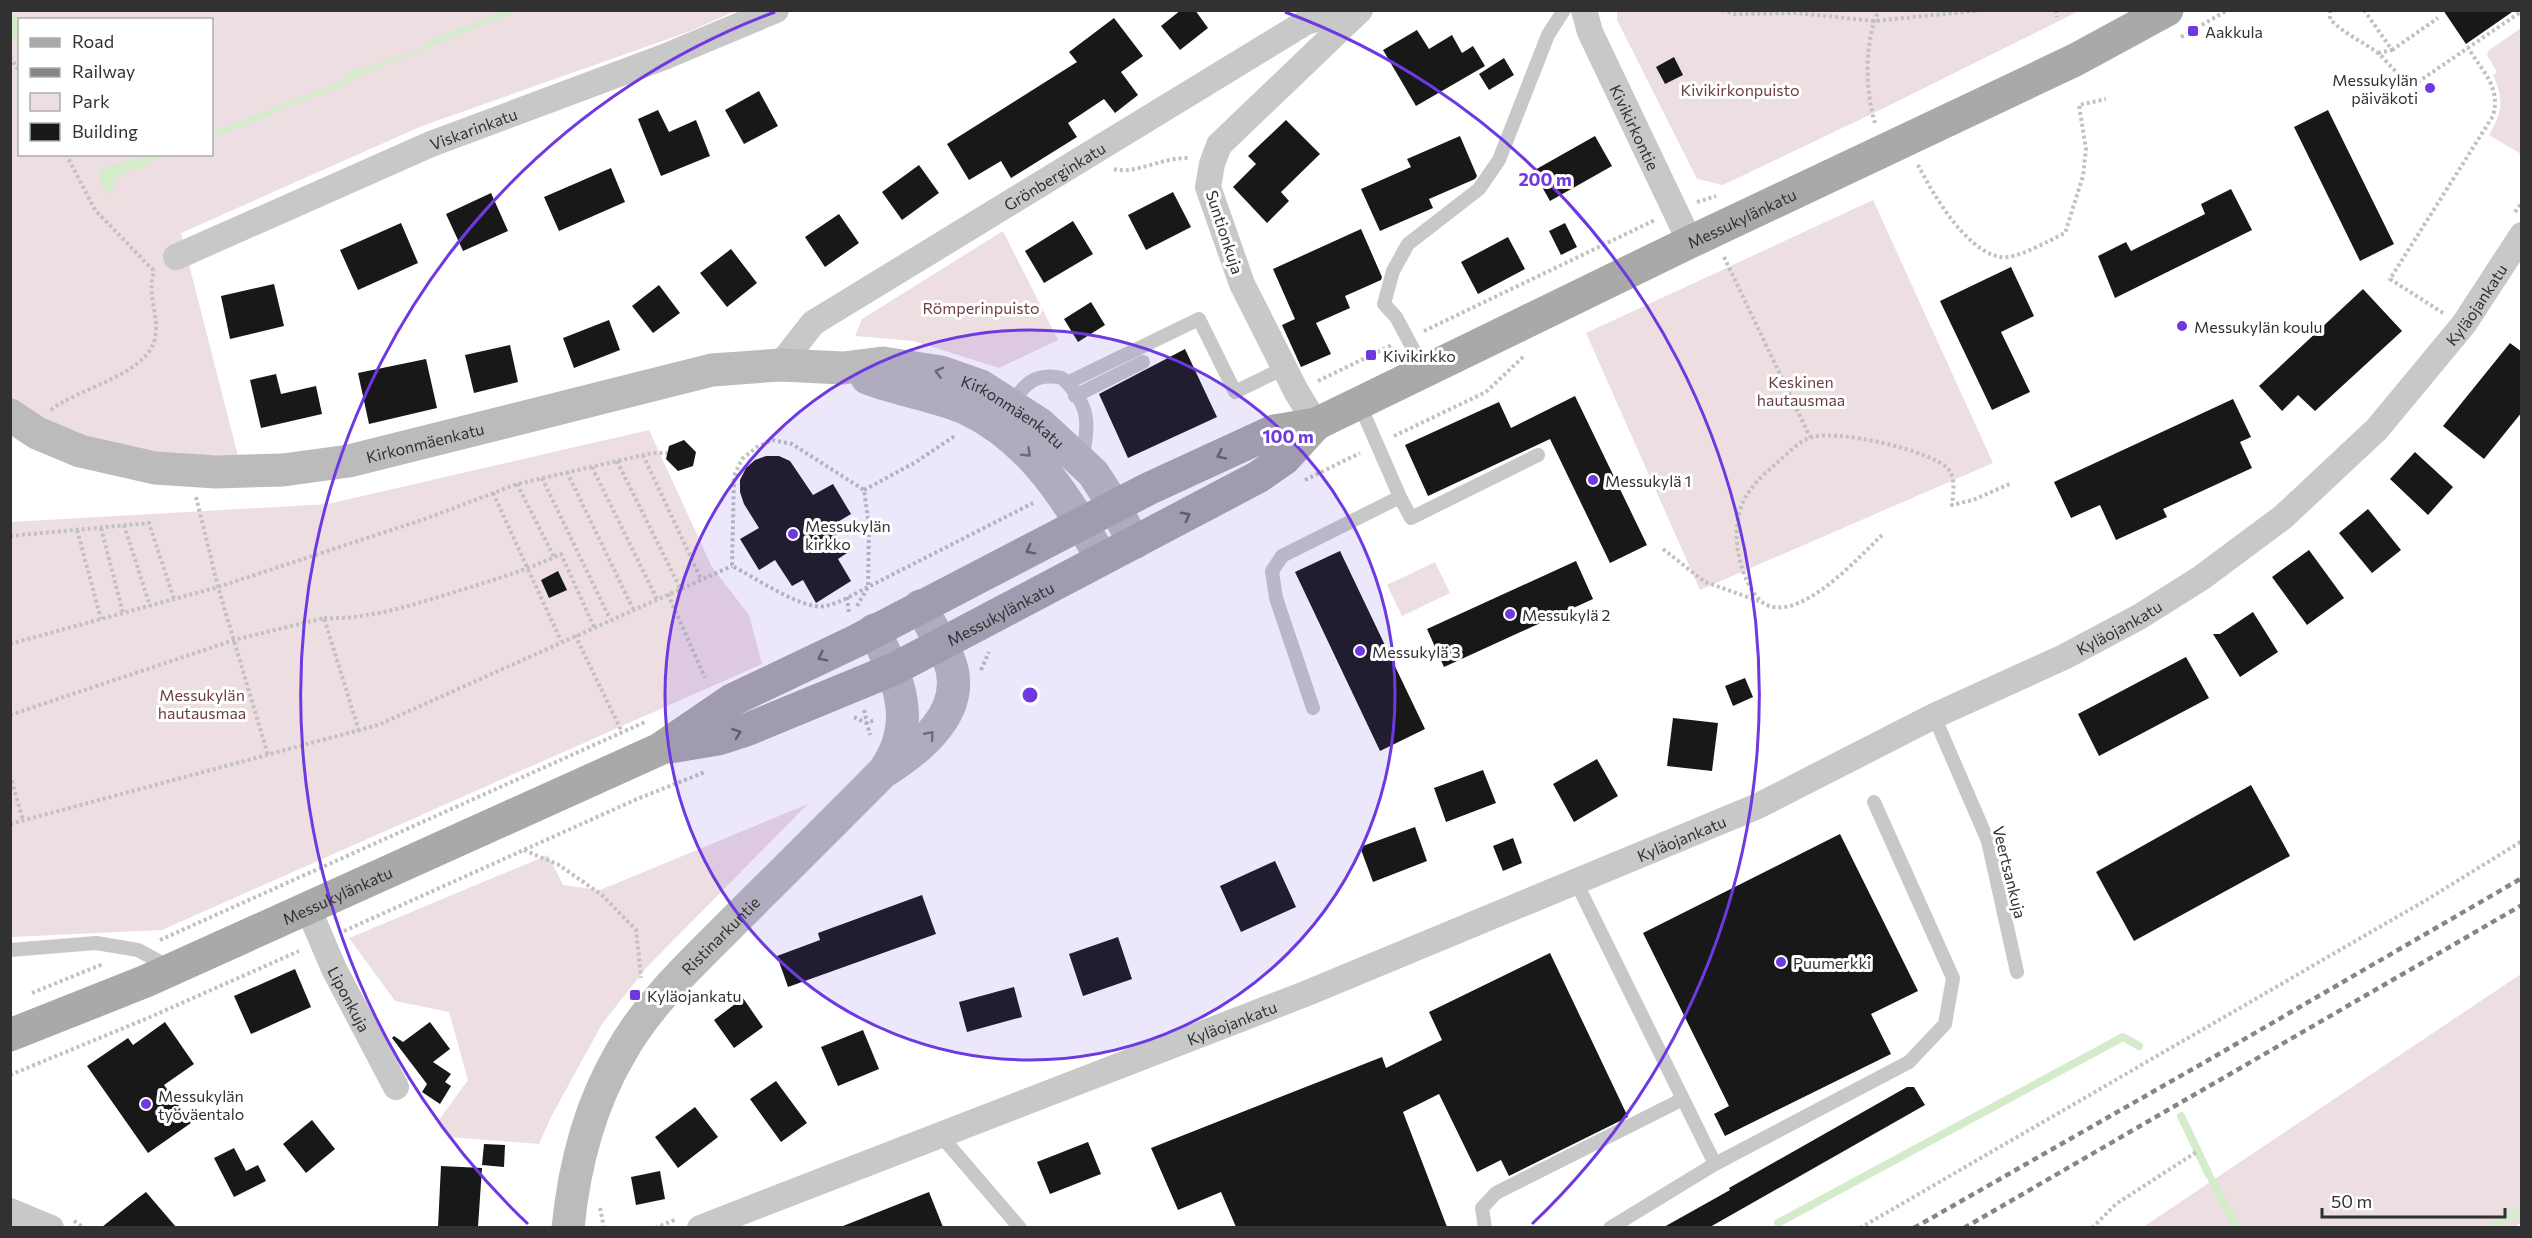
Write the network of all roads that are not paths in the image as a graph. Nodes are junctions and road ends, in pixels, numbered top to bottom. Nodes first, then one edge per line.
1 (776, 10) edge
2 (1346, 10) edge
3 (1360, 10) edge
4 (1564, 10) edge
5 (1584, 10) edge
6 (2167, 10) edge
7 (2516, 227) edge
8 (1690, 242) junction
9 (176, 257) road end
10 (1143, 362) dead end
11 (780, 364) junction
12 (1284, 368) junction
13 (1425, 371) junction
14 (1067, 383) junction
15 (1075, 396) junction
16 (1359, 403) junction
17 (10, 416) edge
18 (990, 420) junction
19 (1316, 424) junction
20 (1538, 455) dead end
21 (1082, 462) junction
22 (1400, 497) junction
23 (1115, 507) junction
24 (1082, 524) junction
25 (1134, 543) junction
26 (1102, 559) junction
27 (920, 606) junction
28 (862, 625) junction
29 (941, 645) junction
30 (894, 669) junction
31 (1313, 708) dead end
32 (1934, 716) junction
33 (656, 734) junction
34 (884, 771) junction
35 (1874, 802) dead end
36 (1576, 882) junction
37 (308, 908) junction
38 (10, 950) edge
39 (173, 969) junction
40 (2017, 972) dead end
41 (10, 1035) edge
42 (396, 1088) dead end
43 (1683, 1099) junction
44 (941, 1136) junction
45 (1715, 1164) junction
46 (10, 1211) edge
47 (692, 1222) edge
48 (51, 1227) edge
49 (568, 1227) edge
50 (1020, 1227) edge
51 (1485, 1227) edge
52 (1610, 1227) edge

1 - 9 street, Viskarinkatu
2 - 11 street, Grönberginkatu
3 - 12 street, Suntionkuja
4 - 13 lane
5 - 8 street, Kivikirkontie
6 - 8 main road, Messukylänkatu
7 - 32 street, Kyläojankatu
8 - 13 main road, Messukylänkatu
10 - 15 lane
11 - 17 main road, Kirkonmäenkatu
11 - 18 main road, Kirkonmäenkatu
12 - 14 lane
12 - 19 street, Suntionkuja
13 - 16 main road, Messukylänkatu
14 - 15 lane
14 - 18 lane
15 - 21 lane
16 - 19 main road, Messukylänkatu
16 - 22 lane
18 - 21 main road, Kirkonmäenkatu
18 -> 24 main road, Kirkonmäenkatu
19 -> 23 main road, Messukylänkatu
25 -> 19 main road, Messukylänkatu
20 - 22 lane
21 - 23 main road, Kirkonmäenkatu
22 - 31 lane
23 - 24 main road, Messukylänkatu
23 - 25 main road, Kirkonmäenkatu
24 - 26 main road, Kirkonmäenkatu
24 -> 27 main road, Messukylänkatu
25 - 26 main road, Messukylänkatu
26 - 29 main road, Messukylänkatu
27 - 28 main road, Messukylänkatu
27 - 29 main road, Ristinarkuntie
28 - 30 main road, Ristinarkuntie
28 -> 33 main road, Messukylänkatu
29 - 30 main road, Messukylänkatu
34 -> 29 main road, Ristinarkuntie
33 -> 30 main road, Messukylänkatu
30 - 34 main road, Ristinarkuntie
32 - 36 street, Kyläojankatu
32 - 40 lane, Veertsankuja
33 - 37 main road, Messukylänkatu
34 - 49 main road, Ristinarkuntie
35 - 45 lane
36 - 43 lane
36 - 44 street, Kyläojankatu
37 - 39 main road, Messukylänkatu
37 - 42 street, Liponkuja
38 - 39 lane
39 - 41 main road, Messukylänkatu
43 - 45 lane
43 - 51 lane
44 - 47 street, Kyläojankatu
44 - 50 lane
45 - 52 lane
46 - 48 street

